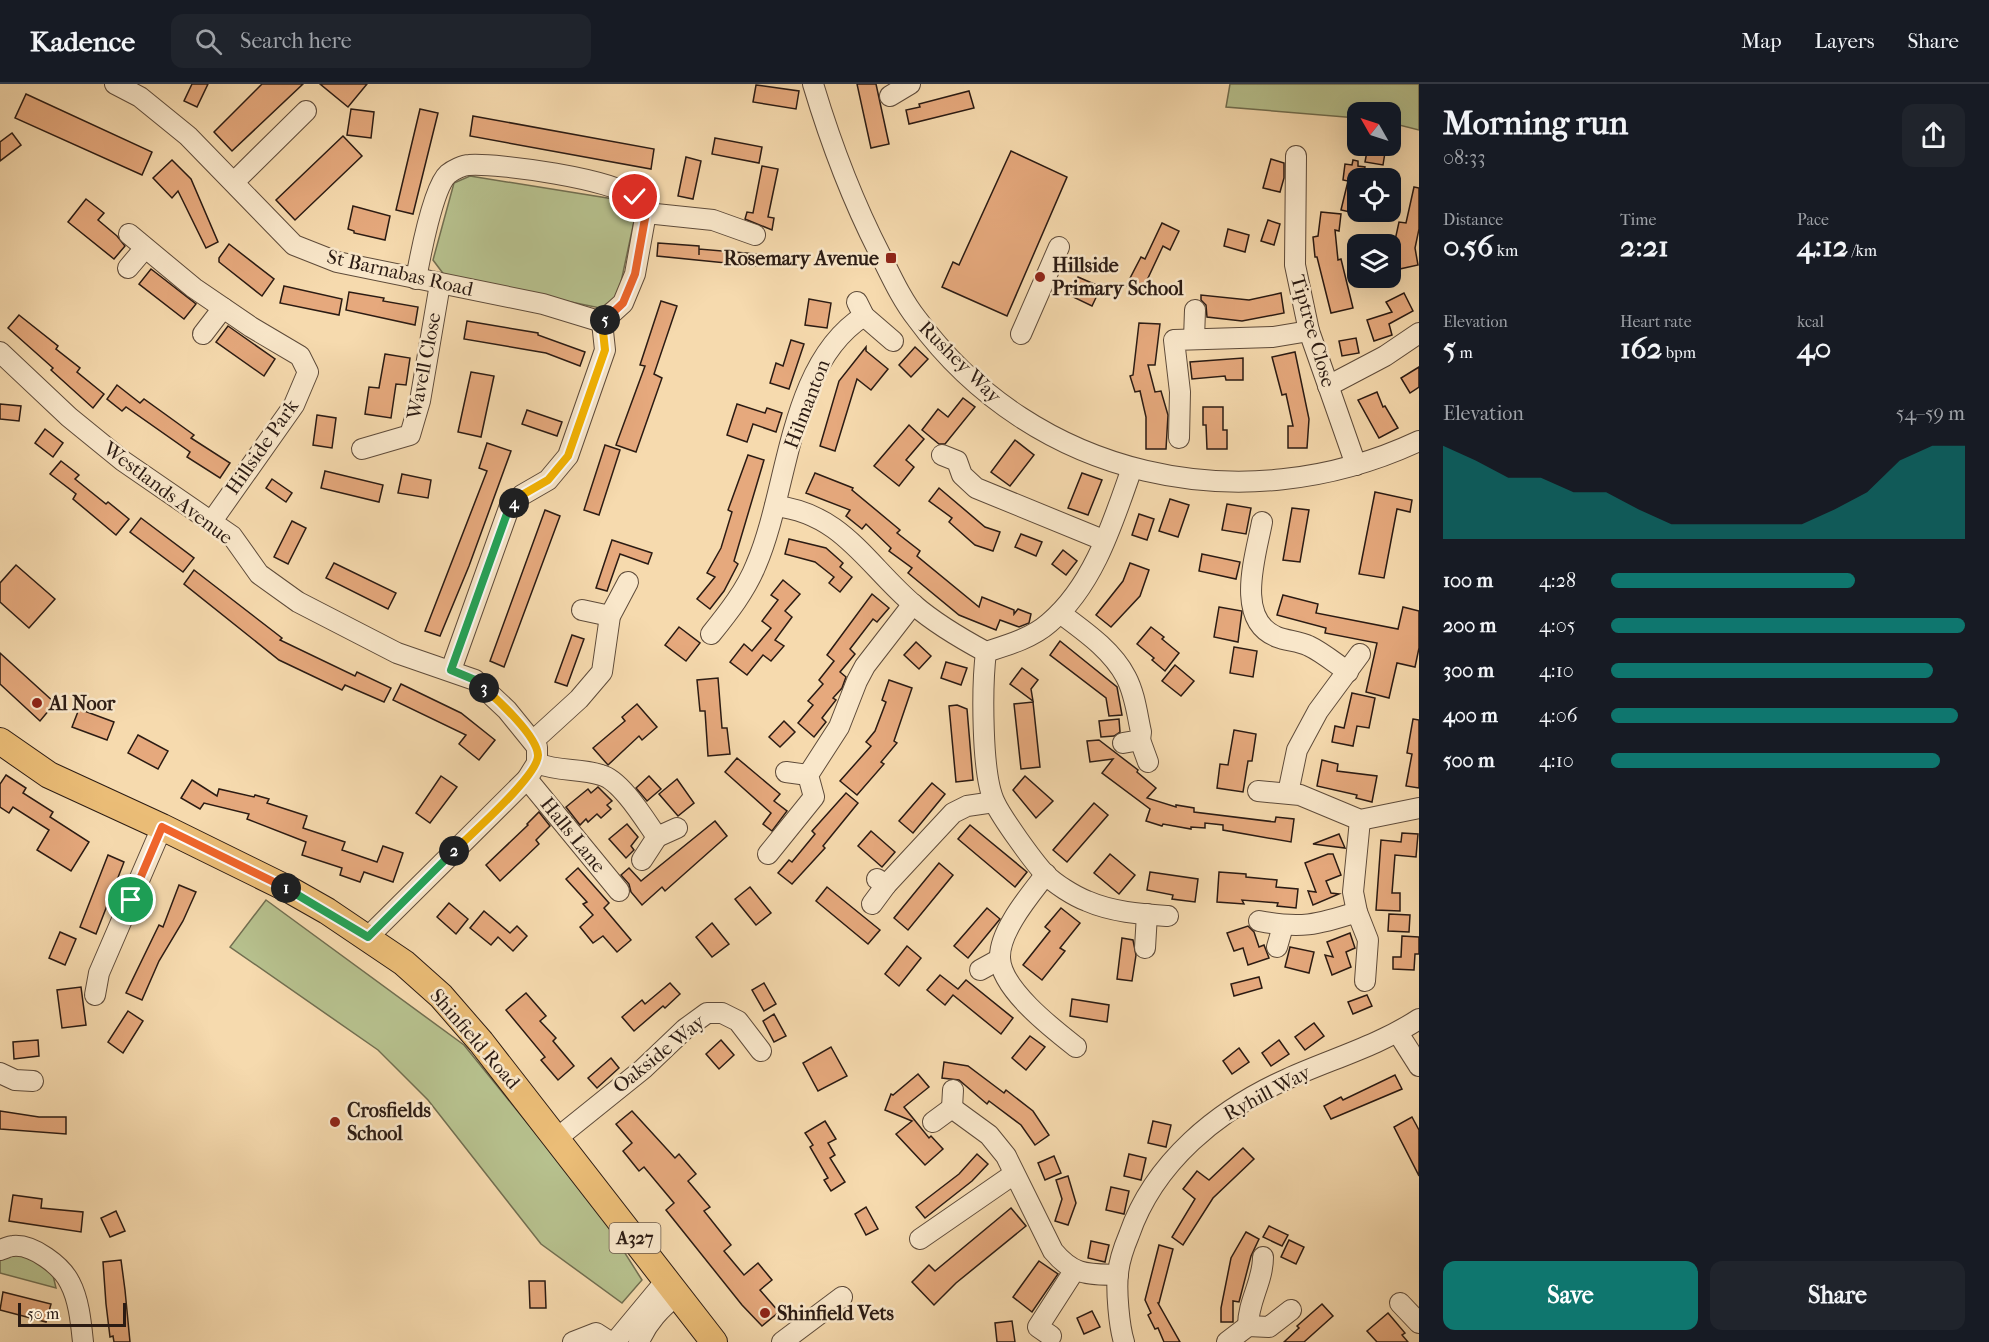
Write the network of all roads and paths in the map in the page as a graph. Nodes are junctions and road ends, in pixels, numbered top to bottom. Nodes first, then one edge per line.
1 (115, 84) edge
2 (813, 84) edge
3 (144, 91) edge
4 (306, 111) dead end
5 (1296, 156) dead end
6 (234, 182) junction
7 (646, 213) junction
8 (129, 234) dead end
9 (755, 235) dead end
10 (1059, 247) dead end
11 (145, 248) junction
12 (128, 268) dead end
13 (416, 279) junction
14 (440, 284) junction
15 (223, 308) junction
16 (1195, 309) dead end
17 (602, 322) junction
18 (1309, 331) junction
19 (1419, 333) edge
20 (203, 334) dead end
21 (1021, 334) dead end
22 (1194, 339) junction
23 (893, 341) dead end
24 (1, 356) edge
25 (1328, 386) junction
26 (1179, 438) dead end
27 (1419, 441) edge
28 (362, 449) dead end
29 (956, 456) dead end
30 (1356, 465) junction
31 (1132, 468) junction
32 (775, 506) junction
33 (212, 521) junction
34 (1262, 522) dead end
35 (1103, 540) junction
36 (628, 582) dead end
37 (913, 604) junction
38 (582, 610) dead end
39 (1060, 612) junction
40 (610, 616) junction
41 (711, 634) dead end
42 (986, 652) junction
43 (1360, 654) dead end
44 (451, 670) junction
45 (1348, 672) junction
46 (0, 741) edge
47 (533, 741) junction
48 (1148, 762) dead end
49 (532, 771) junction
50 (786, 772) dead end
51 (810, 783) junction
52 (1258, 791) dead end
53 (1288, 793) junction
54 (994, 802) junction
55 (1419, 808) edge
56 (1360, 820) junction
57 (162, 827) junction
58 (676, 828) dead end
59 (657, 837) junction
60 (768, 854) dead end
61 (642, 860) dead end
62 (1046, 874) junction
63 (619, 891) dead end
64 (872, 904) dead end
65 (1357, 912) junction
66 (1147, 914) junction
67 (1168, 916) dead end
68 (1258, 921) dead end
69 (1283, 926) junction
70 (368, 937) junction
71 (1277, 947) dead end
72 (1145, 948) dead end
73 (1000, 959) junction
74 (980, 970) dead end
75 (1365, 981) dead end
76 (95, 995) dead end
77 (1419, 1019) edge
78 (1398, 1033) junction
79 (1076, 1047) dead end
80 (761, 1051) dead end
81 (1419, 1066) edge
82 (0, 1073) edge
83 (33, 1081) dead end
84 (933, 1122) dead end
85 (556, 1139) junction
86 (1014, 1174) junction
87 (920, 1239) dead end
88 (0, 1250) edge
89 (1263, 1257) dead end
90 (1074, 1271) junction
91 (1118, 1275) junction
92 (673, 1288) junction
93 (842, 1297) dead end
94 (1400, 1303) dead end
95 (1291, 1310) dead end
96 (1419, 1323) edge
97 (1248, 1326) junction
98 (1051, 1336) dead end
99 (83, 1342) edge
100 (573, 1342) edge
101 (610, 1342) edge
102 (615, 1342) edge
103 (639, 1342) edge
104 (714, 1342) edge
105 (782, 1342) edge
106 (1124, 1342) edge
107 (1227, 1342) edge

1 - 3 street, St Barnabas Road
2 - 31 street, Rushey Way
3 - 6 street, St Barnabas Road
4 - 6 street
5 - 18 street, Tiptree Close
6 - 13 street, St Barnabas Road
7 - 9 street
7 - 13 street
7 - 17 street
8 - 11 street, Hillside Park
10 - 21 street
11 - 12 street
11 - 15 street, Hillside Park
13 - 14 street, St Barnabas Road
14 - 17 street, St Barnabas Road
14 - 28 street, Wavell Close
15 - 20 street
15 - 33 street, Hillside Park
16 - 22 street
17 - 44 street
18 - 22 street
18 - 25 street, Tiptree Close
19 - 25 street
22 - 26 street
23 - 32 street, Hilmanton
24 - 33 street, Westlands Avenue
25 - 30 street, Tiptree Close
27 - 30 street, Rushey Way
29 - 35 street
30 - 31 street, Rushey Way
31 - 35 street
32 - 37 street
32 - 41 street, Hilmanton
33 - 44 street, Westlands Avenue
34 - 45 street
35 - 39 street
36 - 40 street
37 - 42 street
37 - 51 street
38 - 40 street
39 - 42 street
39 - 48 street
40 - 47 street
42 - 54 street
43 - 45 street
44 - 47 street, Westlands Avenue
45 - 53 street
46 - 57 main road, Shinfield Road / A327
47 - 49 street
49 - 59 street
49 - 63 street, Halls Lane
49 - 70 street, Halls Lane
50 - 51 street
51 - 60 street
52 - 53 street
53 - 56 street
54 - 62 street
54 - 64 street
55 - 56 street
56 - 65 street
57 - 70 main road, Shinfield Road / A327
57 - 76 street
58 - 59 street
59 - 61 street
62 - 66 street
62 - 73 street
65 - 69 street
65 - 75 street
66 - 67 street
66 - 72 street
68 - 69 street
69 - 71 street
70 - 85 main road, Shinfield Road / A327
73 - 74 street
73 - 79 street
77 - 78 street, Ryhill Way
78 - 81 street
78 - 91 street, Ryhill Way
80 - 85 street, Oakside Way
82 - 83 street
84 - 86 street
85 - 92 main road, Shinfield Road / A327
86 - 87 street
86 - 90 street
88 - 99 street
89 - 97 street
90 - 91 street
90 - 98 street
91 - 106 street, Ryhill Way
92 - 102 street
92 - 103 street
92 - 104 main road, Shinfield Road / A327
93 - 105 street
94 - 96 street
95 - 97 street
97 - 107 street
100 - 101 street

